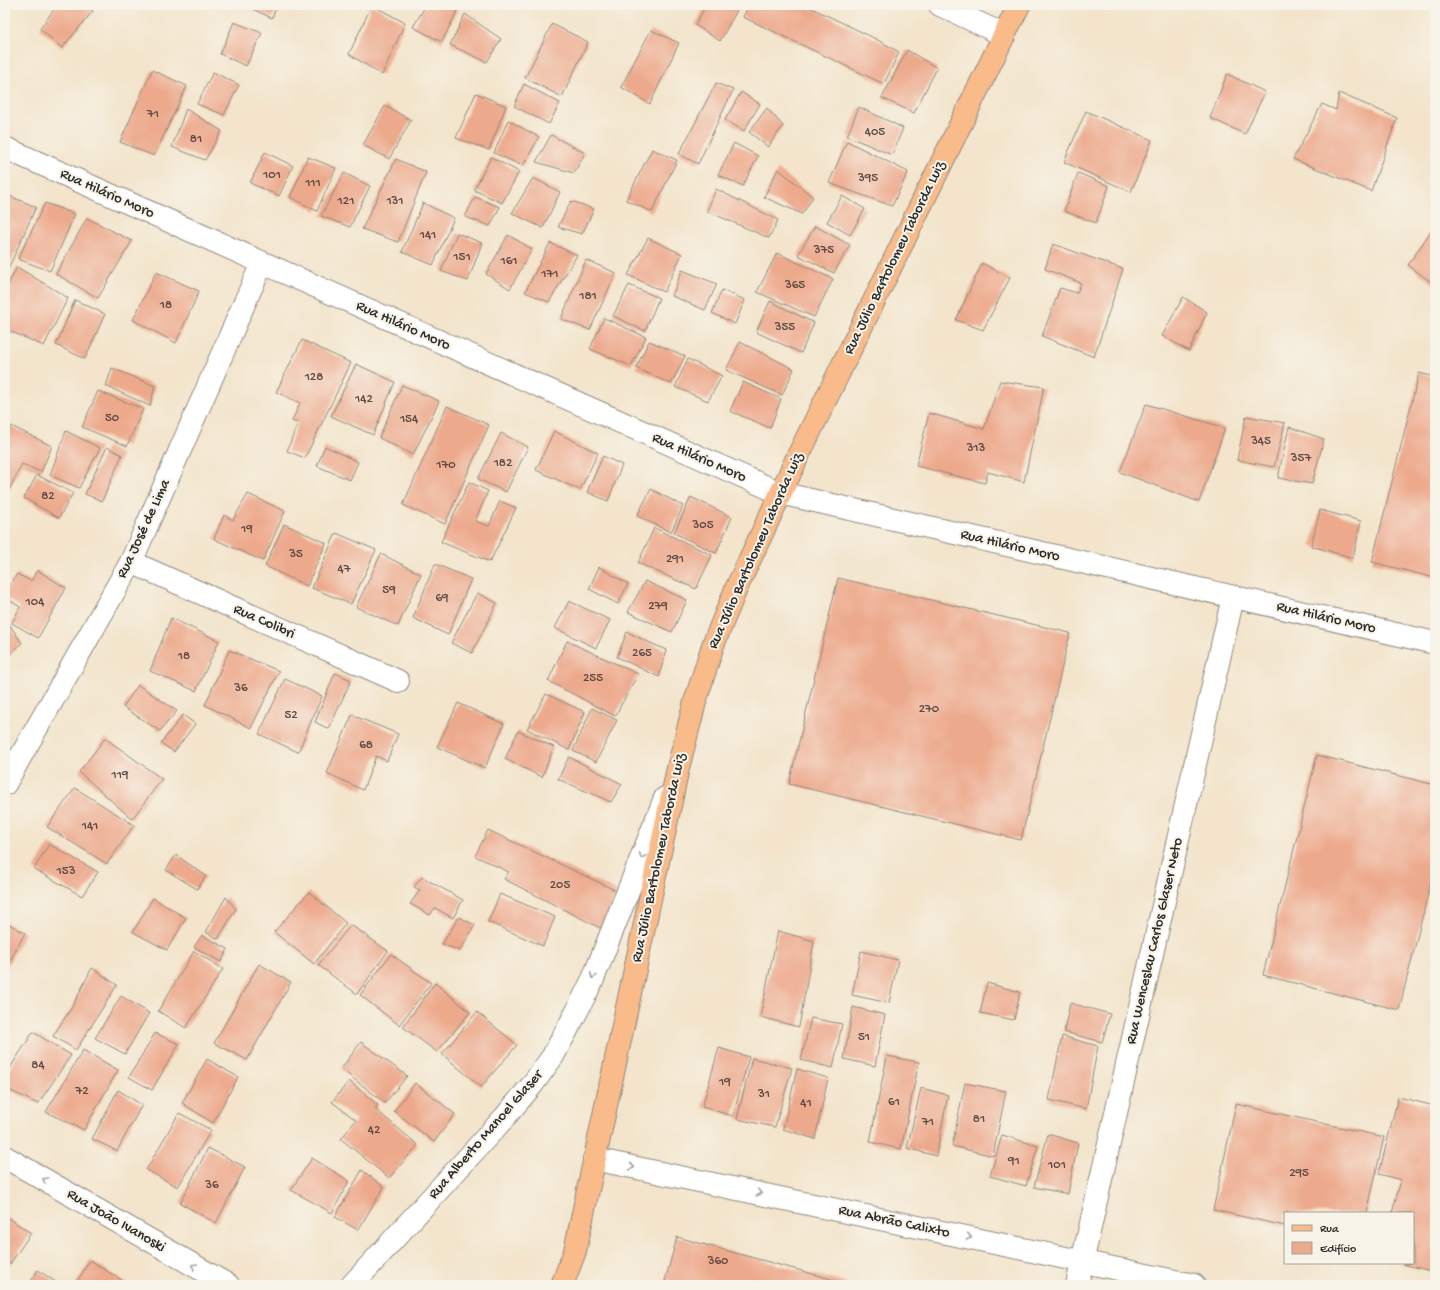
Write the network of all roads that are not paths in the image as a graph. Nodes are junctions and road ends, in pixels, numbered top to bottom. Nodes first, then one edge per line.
1 (940, 5) edge
2 (1019, 5) edge
3 (1004, 35) junction
4 (5, 148) edge
5 (262, 263) junction
6 (780, 493) junction
7 (131, 562) junction
8 (1233, 597) junction
9 (1435, 643) edge
10 (398, 681) dead end
11 (678, 768) junction
12 (5, 784) edge
13 (5, 1157) edge
14 (594, 1158) junction
15 (575, 1251) junction
16 (1083, 1262) junction
17 (228, 1285) edge
18 (352, 1285) edge
19 (551, 1285) edge
20 (562, 1285) edge
21 (574, 1285) edge
22 (1077, 1285) edge
23 (1194, 1285) edge

1 - 3 street
2 - 3 main road, Rua Júlio Bartolomeu Taborda Luiz
3 - 6 main road, Rua Júlio Bartolomeu Taborda Luiz
4 - 5 street, Rua Hilário Moro
5 - 6 street, Rua Hilário Moro
5 - 7 street, Rua José de Lima
6 - 8 street, Rua Hilário Moro
6 - 11 main road, Rua Júlio Bartolomeu Taborda Luiz
7 - 10 street, Rua Colibri
7 - 12 street, Rua José de Lima
8 - 9 street, Rua Hilário Moro
8 - 16 street, Rua Wenceslau Carlos Glaser Neto
11 - 14 main road, Rua Júlio Bartolomeu Taborda Luiz
11 -> 18 street, Rua Alberto Manoel Glaser
17 -> 13 street, Rua João Ivanoski
14 - 15 main road, Rua Júlio Bartolomeu Taborda Luiz
14 -> 16 street, Rua Abrão Calixto
15 - 19 main road
15 - 20 main road, Rua Júlio Bartolomeu Taborda Luiz
15 - 21 main road, Rua Júlio Bartolomeu Taborda Luiz
16 - 22 street, Rua Wenceslau Carlos Glaser Neto
16 - 23 street, Rua Abrão Calixto

